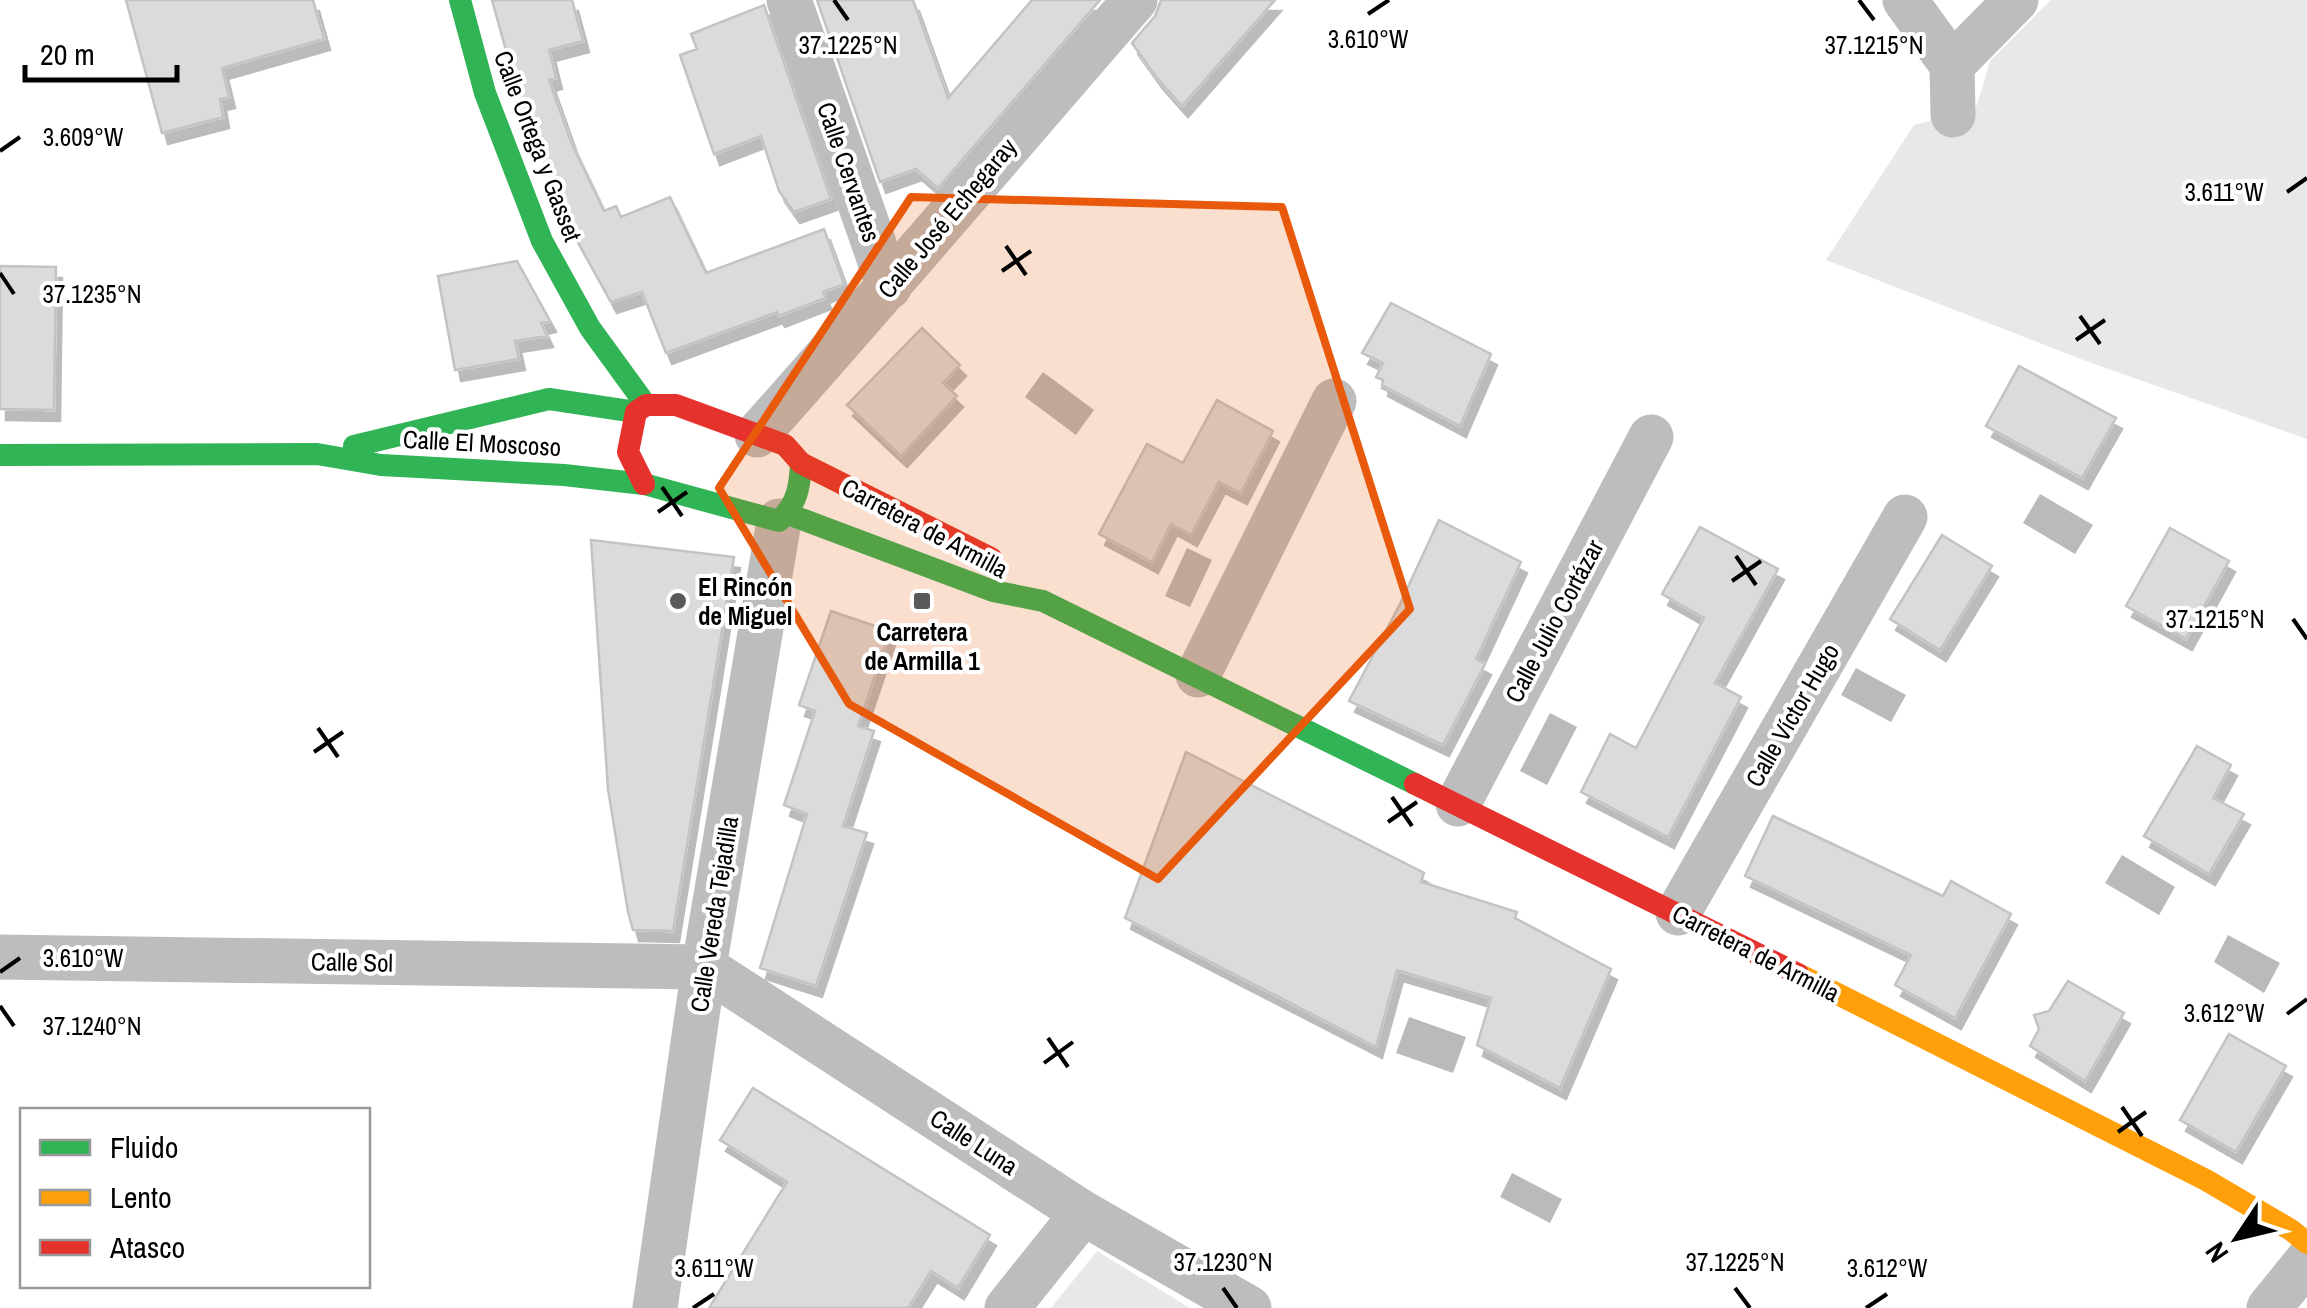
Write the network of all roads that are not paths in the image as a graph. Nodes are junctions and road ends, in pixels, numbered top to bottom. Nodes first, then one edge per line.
1 (460, 0) edge
2 (789, 0) edge
3 (1135, 0) edge
4 (1905, 0) edge
5 (2016, 0) edge
6 (1952, 65) junction
7 (1953, 115) dead end
8 (890, 287) junction
9 (1334, 401) dead end
10 (641, 409) junction
11 (757, 435) junction
12 (1651, 437) dead end
13 (317, 454) junction
14 (0, 456) edge
15 (801, 463) junction
16 (644, 484) junction
17 (783, 517) junction
18 (1905, 517) dead end
19 (1043, 601) junction
20 (1198, 675) junction
21 (1458, 804) junction
22 (1678, 913) junction
23 (0, 956) edge
24 (704, 967) junction
25 (1084, 1213) junction
26 (2303, 1236) edge
27 (655, 1308) edge
28 (1007, 1308) edge
29 (1249, 1308) edge
30 (2269, 1308) edge

1 - 10 street, Calle Ortega y Gasset
2 - 8 street, Calle Cervantes
3 - 8 street, Calle José Echegaray
4 - 6 street
5 - 6 street
6 - 7 street
8 - 11 street, Calle José Echegaray
9 - 20 street
10 - 11 street, Calle El Moscoso
10 - 13 street, Calle El Moscoso
10 - 16 street
11 - 15 street, Carretera de Armilla
12 - 21 street, Calle Julio Cortázar
13 - 14 street, Calle El Moscoso
13 - 16 street, Calle El Moscoso
15 - 17 street
15 - 19 street, Carretera de Armilla
16 - 17 street, Calle El Moscoso
17 - 19 street, Carretera de Armilla
17 - 24 street, Calle Vereda Tejadilla
18 - 22 street, Calle Víctor Hugo
19 - 20 street, Carretera de Armilla
20 - 21 street, Carretera de Armilla
21 - 22 street, Carretera de Armilla
22 - 26 street, Carretera de Armilla
23 - 24 street, Calle Sol
24 - 25 street, Calle Luna
24 - 27 street, Calle Vereda Tejadilla
25 - 28 street
25 - 29 street, Calle Luna
26 - 30 street

